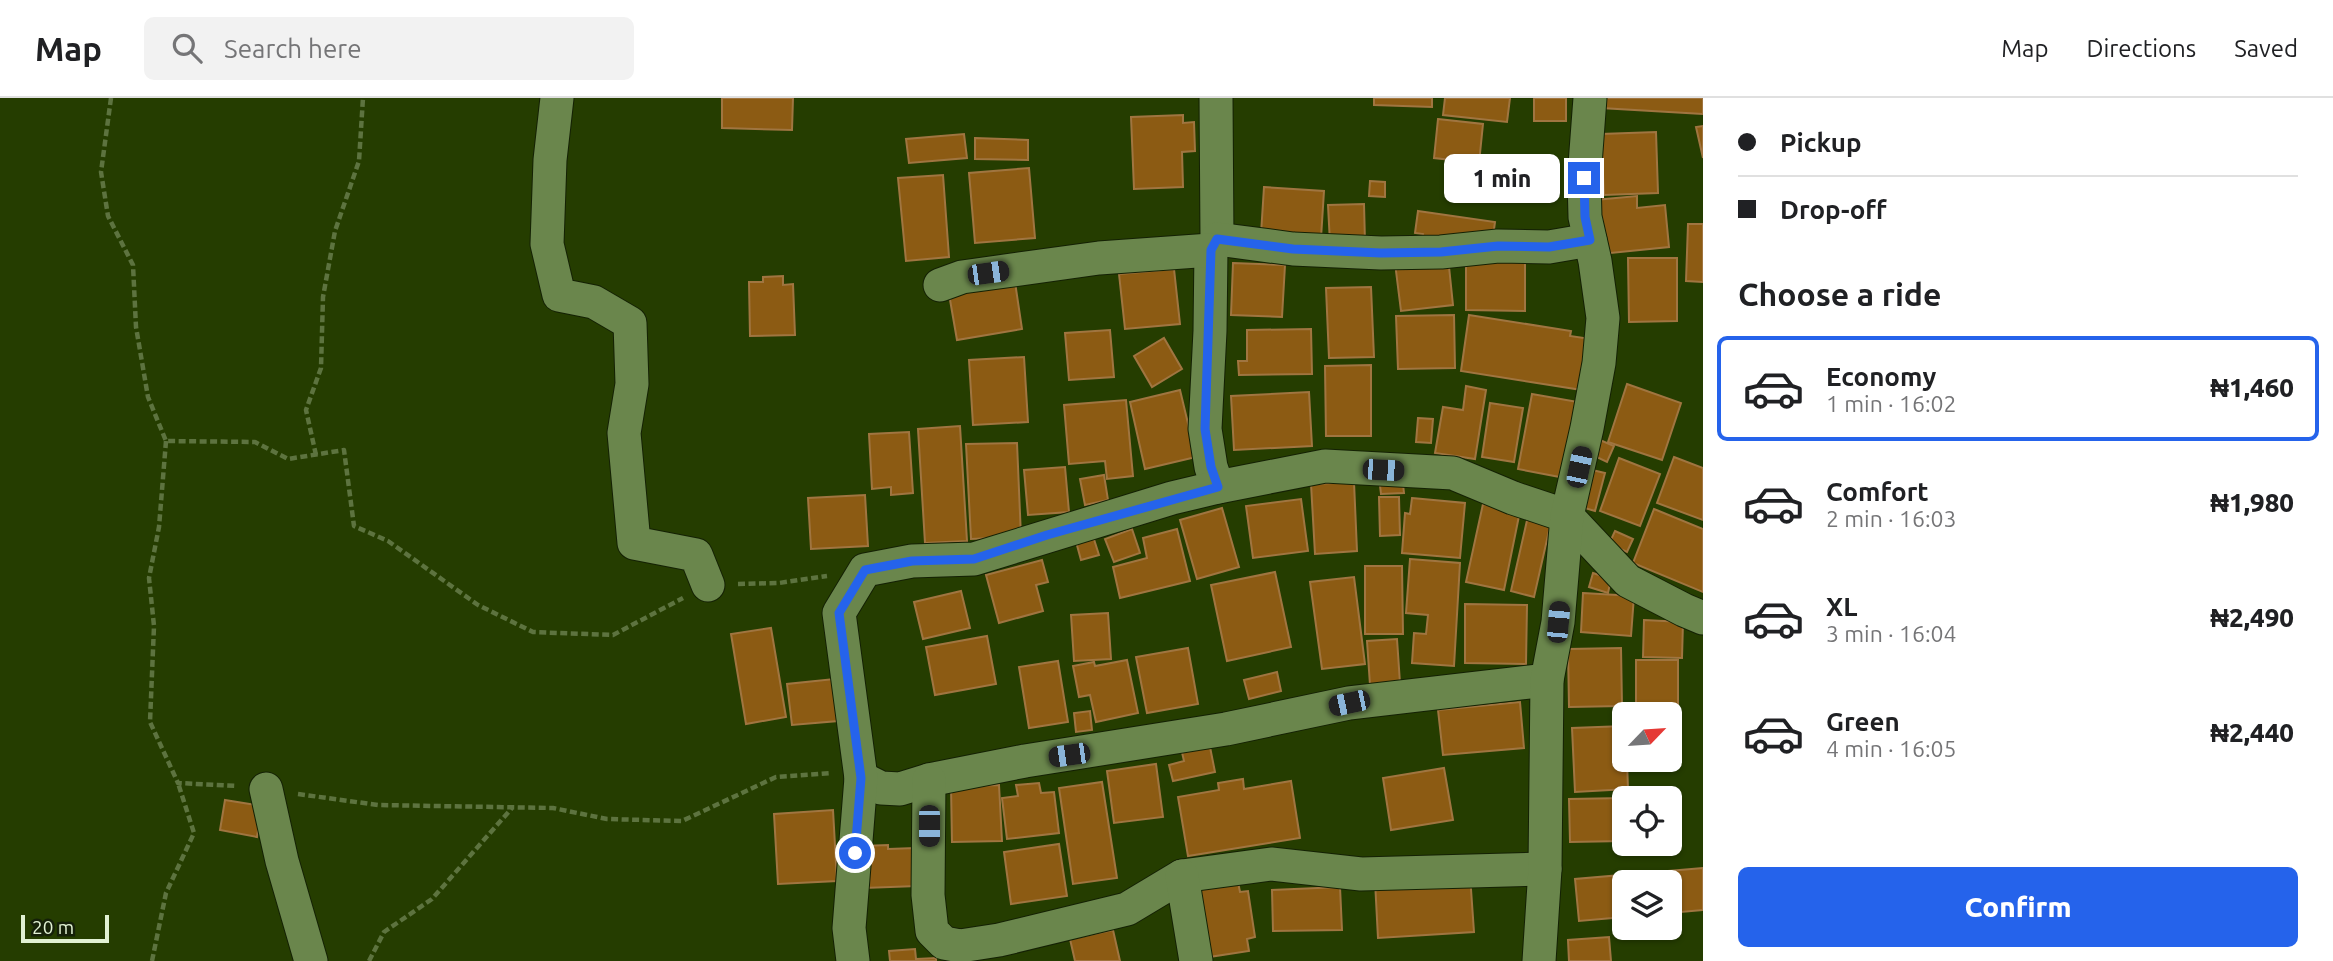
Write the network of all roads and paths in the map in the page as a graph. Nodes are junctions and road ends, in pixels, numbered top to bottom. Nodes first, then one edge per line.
1 (111, 98) edge
2 (363, 98) edge
3 (557, 98) edge
4 (1216, 98) edge
5 (1590, 98) edge
6 (1590, 240) junction
7 (1214, 244) junction
8 (940, 285) dead end
9 (166, 441) junction
10 (316, 455) junction
11 (1218, 487) junction
12 (1567, 516) junction
13 (865, 570) junction
14 (708, 585) junction
15 (1703, 618) edge
16 (1547, 680) junction
17 (861, 778) junction
18 (929, 780) junction
19 (178, 783) junction
20 (266, 789) junction
21 (513, 807) junction
22 (1545, 869) junction
23 (1182, 876) junction
24 (1001, 951) edge
25 (152, 961) edge
26 (311, 961) edge
27 (369, 961) edge
28 (853, 961) edge
29 (1196, 961) edge
30 (1539, 961) edge

1 - 9 path
2 - 10 path
3 - 14 street
4 - 7 street
5 - 6 street
6 - 7 street
6 - 12 street
7 - 8 street
7 - 11 street
9 - 10 path
9 - 19 path
10 - 14 path
11 - 12 street
11 - 13 street
12 - 15 street
12 - 16 street
13 - 14 path
13 - 17 street
16 - 18 street
16 - 22 street
17 - 18 street
17 - 21 path
17 - 28 street
18 - 24 street
19 - 20 path
19 - 25 path
20 - 21 path
20 - 26 street
21 - 27 path
22 - 23 street
22 - 30 street
23 - 24 street
23 - 29 street

